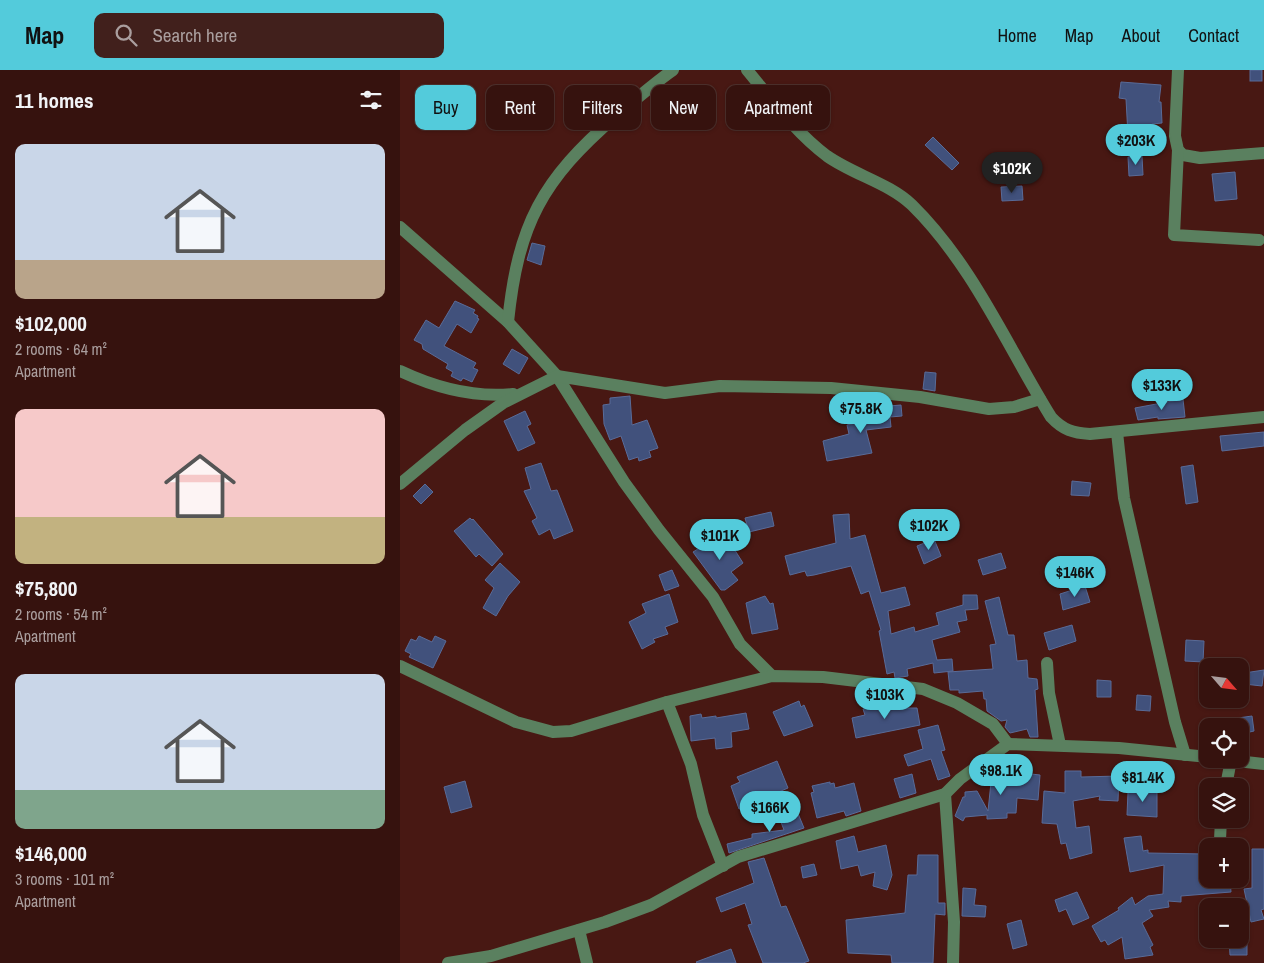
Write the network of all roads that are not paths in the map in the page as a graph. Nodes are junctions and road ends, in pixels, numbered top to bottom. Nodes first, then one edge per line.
1 (673, 70) edge
2 (747, 70) edge
3 (1178, 70) edge
4 (1178, 150) junction
5 (1264, 153) edge
6 (400, 227) edge
7 (1259, 240) dead end
8 (508, 322) junction
9 (400, 371) edge
10 (557, 376) junction
11 (524, 393) junction
12 (1040, 399) junction
13 (1264, 416) edge
14 (1117, 432) junction
15 (400, 484) edge
16 (1047, 663) dead end
17 (400, 666) edge
18 (772, 676) junction
19 (667, 702) junction
20 (1008, 744) junction
21 (1060, 745) junction
22 (1186, 754) junction
23 (1199, 756) edge
24 (1249, 762) edge
25 (1264, 764) edge
26 (945, 794) junction
27 (722, 866) junction
28 (579, 930) junction
29 (448, 963) edge
30 (587, 963) edge
31 (953, 963) edge

1 - 8 street
2 - 12 street
3 - 4 street
4 - 5 street
4 - 7 street
6 - 8 street
8 - 10 street
9 - 11 street
10 - 11 street
10 - 12 street
10 - 18 street
11 - 15 street
12 - 14 street
13 - 14 street
14 - 22 street
16 - 21 street
17 - 19 street
18 - 19 street
18 - 20 street
19 - 27 street
20 - 21 street
20 - 26 street
21 - 22 street
22 - 23 street
24 - 25 street
26 - 27 street
26 - 31 street
27 - 28 street
28 - 29 street
28 - 30 street

